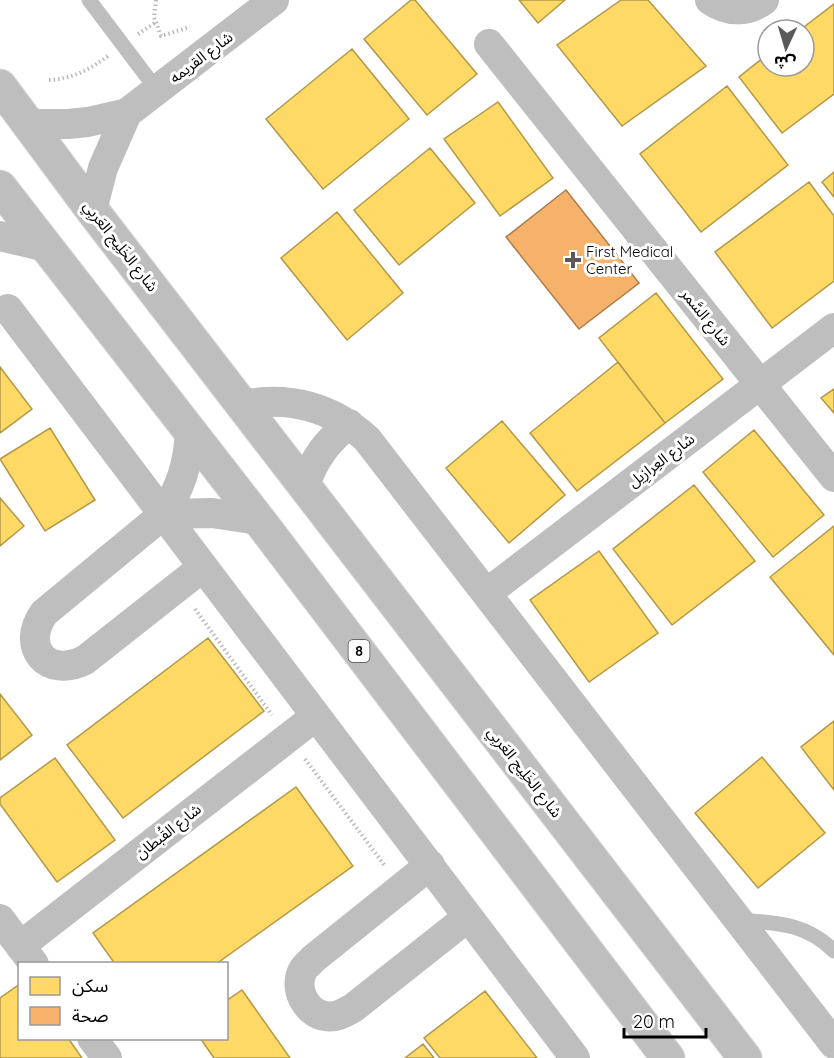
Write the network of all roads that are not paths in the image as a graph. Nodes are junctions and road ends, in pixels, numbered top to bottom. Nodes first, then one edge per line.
1 (89, 0) edge
2 (274, 0) edge
3 (710, 0) edge
4 (764, 0) edge
5 (489, 44) dead end
6 (0, 86) edge
7 (157, 90) junction
8 (126, 113) junction
9 (27, 124) junction
10 (0, 187) edge
11 (92, 210) junction
12 (0, 236) edge
13 (46, 247) junction
14 (8, 309) dead end
15 (834, 328) edge
16 (760, 384) junction
17 (243, 405) junction
18 (349, 424) junction
19 (190, 432) junction
20 (834, 477) edge
21 (305, 485) junction
22 (164, 514) junction
23 (259, 520) junction
24 (204, 567) junction
25 (487, 593) junction
26 (316, 716) junction
27 (430, 866) junction
28 (468, 917) junction
29 (0, 919) edge
30 (739, 920) junction
31 (834, 951) edge
32 (27, 955) edge
33 (94, 1040) edge
34 (834, 1044) edge
35 (107, 1058) edge
36 (575, 1058) edge
37 (668, 1058) edge
38 (745, 1058) edge

1 - 7 lane
2 - 7 street, شارع القريمه
3 - 4 street
5 - 16 street, شارع السَّمر
6 - 9 highway, شارع الخَلِيج العَربِي
7 - 8 street, شارع القريمه
8 - 9 street, شارع القريمه
8 - 11 street
9 - 11 highway, شارع الخَلِيج العَربِي
10 - 13 highway, 8
11 - 17 highway, شارع الخَلِيج العَربِي
12 - 13 street
13 - 19 highway, 8
14 - 22 street
15 - 16 street, شارع العِرازِيل
16 - 20 street, شارع السَّمر
16 - 25 street, شارع العِرازِيل
17 - 18 street
17 - 21 highway, شارع الخَلِيج العَربِي
18 - 21 street
18 - 25 street
19 - 22 street
19 - 23 highway, 8
21 - 38 highway, شارع الخَلِيج العَربِي
22 - 23 street
22 - 24 street
22 - 24 street
23 - 37 highway, 8
24 - 26 street
25 - 30 street
26 - 27 street
26 - 32 street, شارع القُبطان
27 - 28 street
27 - 28 street
28 - 36 street
29 - 32 street
30 - 31 lane
30 - 34 street
33 - 35 street

